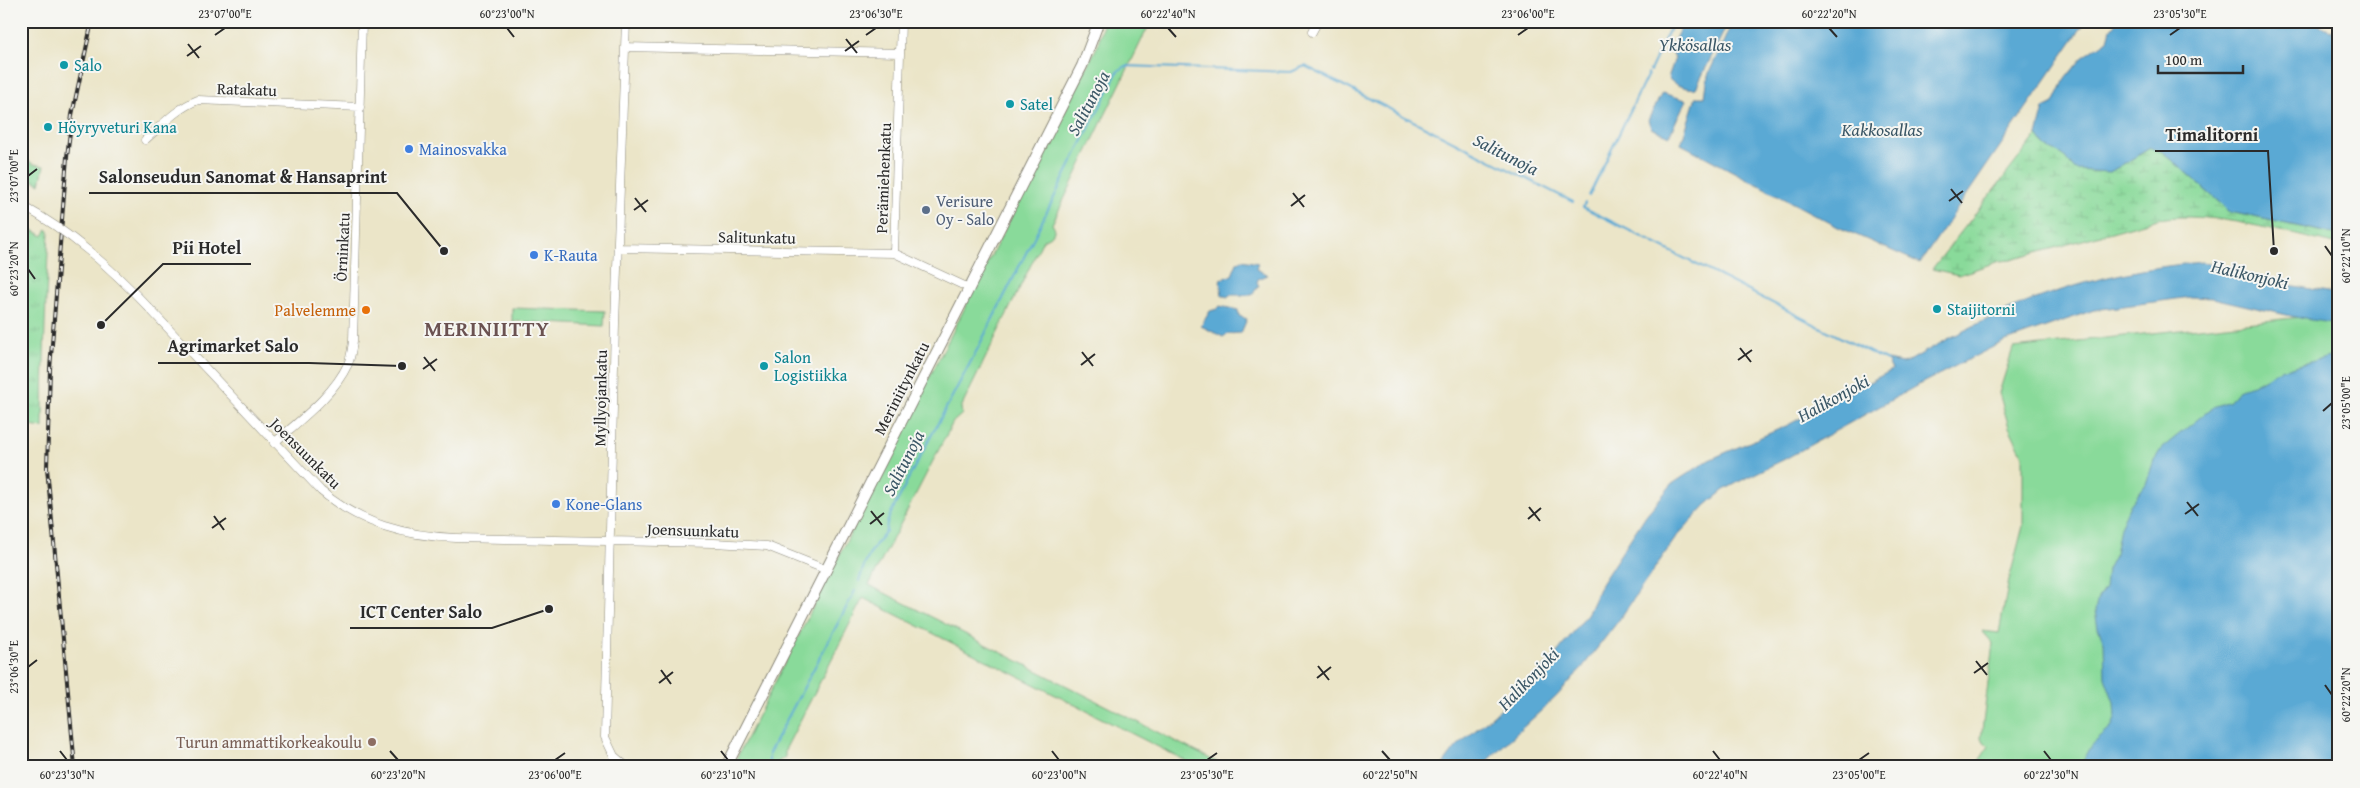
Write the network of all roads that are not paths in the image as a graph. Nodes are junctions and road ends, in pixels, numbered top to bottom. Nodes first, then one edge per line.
1 (362, 21) edge
2 (626, 21) edge
3 (901, 21) edge
4 (1099, 21) edge
5 (1318, 21) edge
6 (1312, 32) dead end
7 (625, 47) junction
8 (900, 53) junction
9 (360, 107) junction
10 (145, 140) dead end
11 (21, 205) edge
12 (619, 248) junction
13 (894, 253) junction
14 (969, 288) junction
15 (274, 443) junction
16 (611, 542) junction
17 (827, 570) junction
18 (627, 767) edge
19 (726, 767) edge

1 - 9 street, Örninkatu
2 - 7 street, Myllyojankatu
3 - 8 street, Perämiehenkatu
4 - 14 main road, Meriniitynkatu
5 - 6 street
7 - 8 street
7 - 12 street, Myllyojankatu
8 - 13 street, Perämiehenkatu
9 - 10 street, Ratakatu
9 - 15 street, Örninkatu
11 - 15 street, Joensuunkatu, bridge
12 - 13 street, Salitunkatu
12 - 16 street, Myllyojankatu
13 - 14 street, Perämiehenkatu
14 - 17 main road, Meriniitynkatu
15 - 16 street, Joensuunkatu
16 - 17 street, Joensuunkatu
16 - 18 street, Myllyojankatu
17 - 19 main road, Meriniitynkatu

